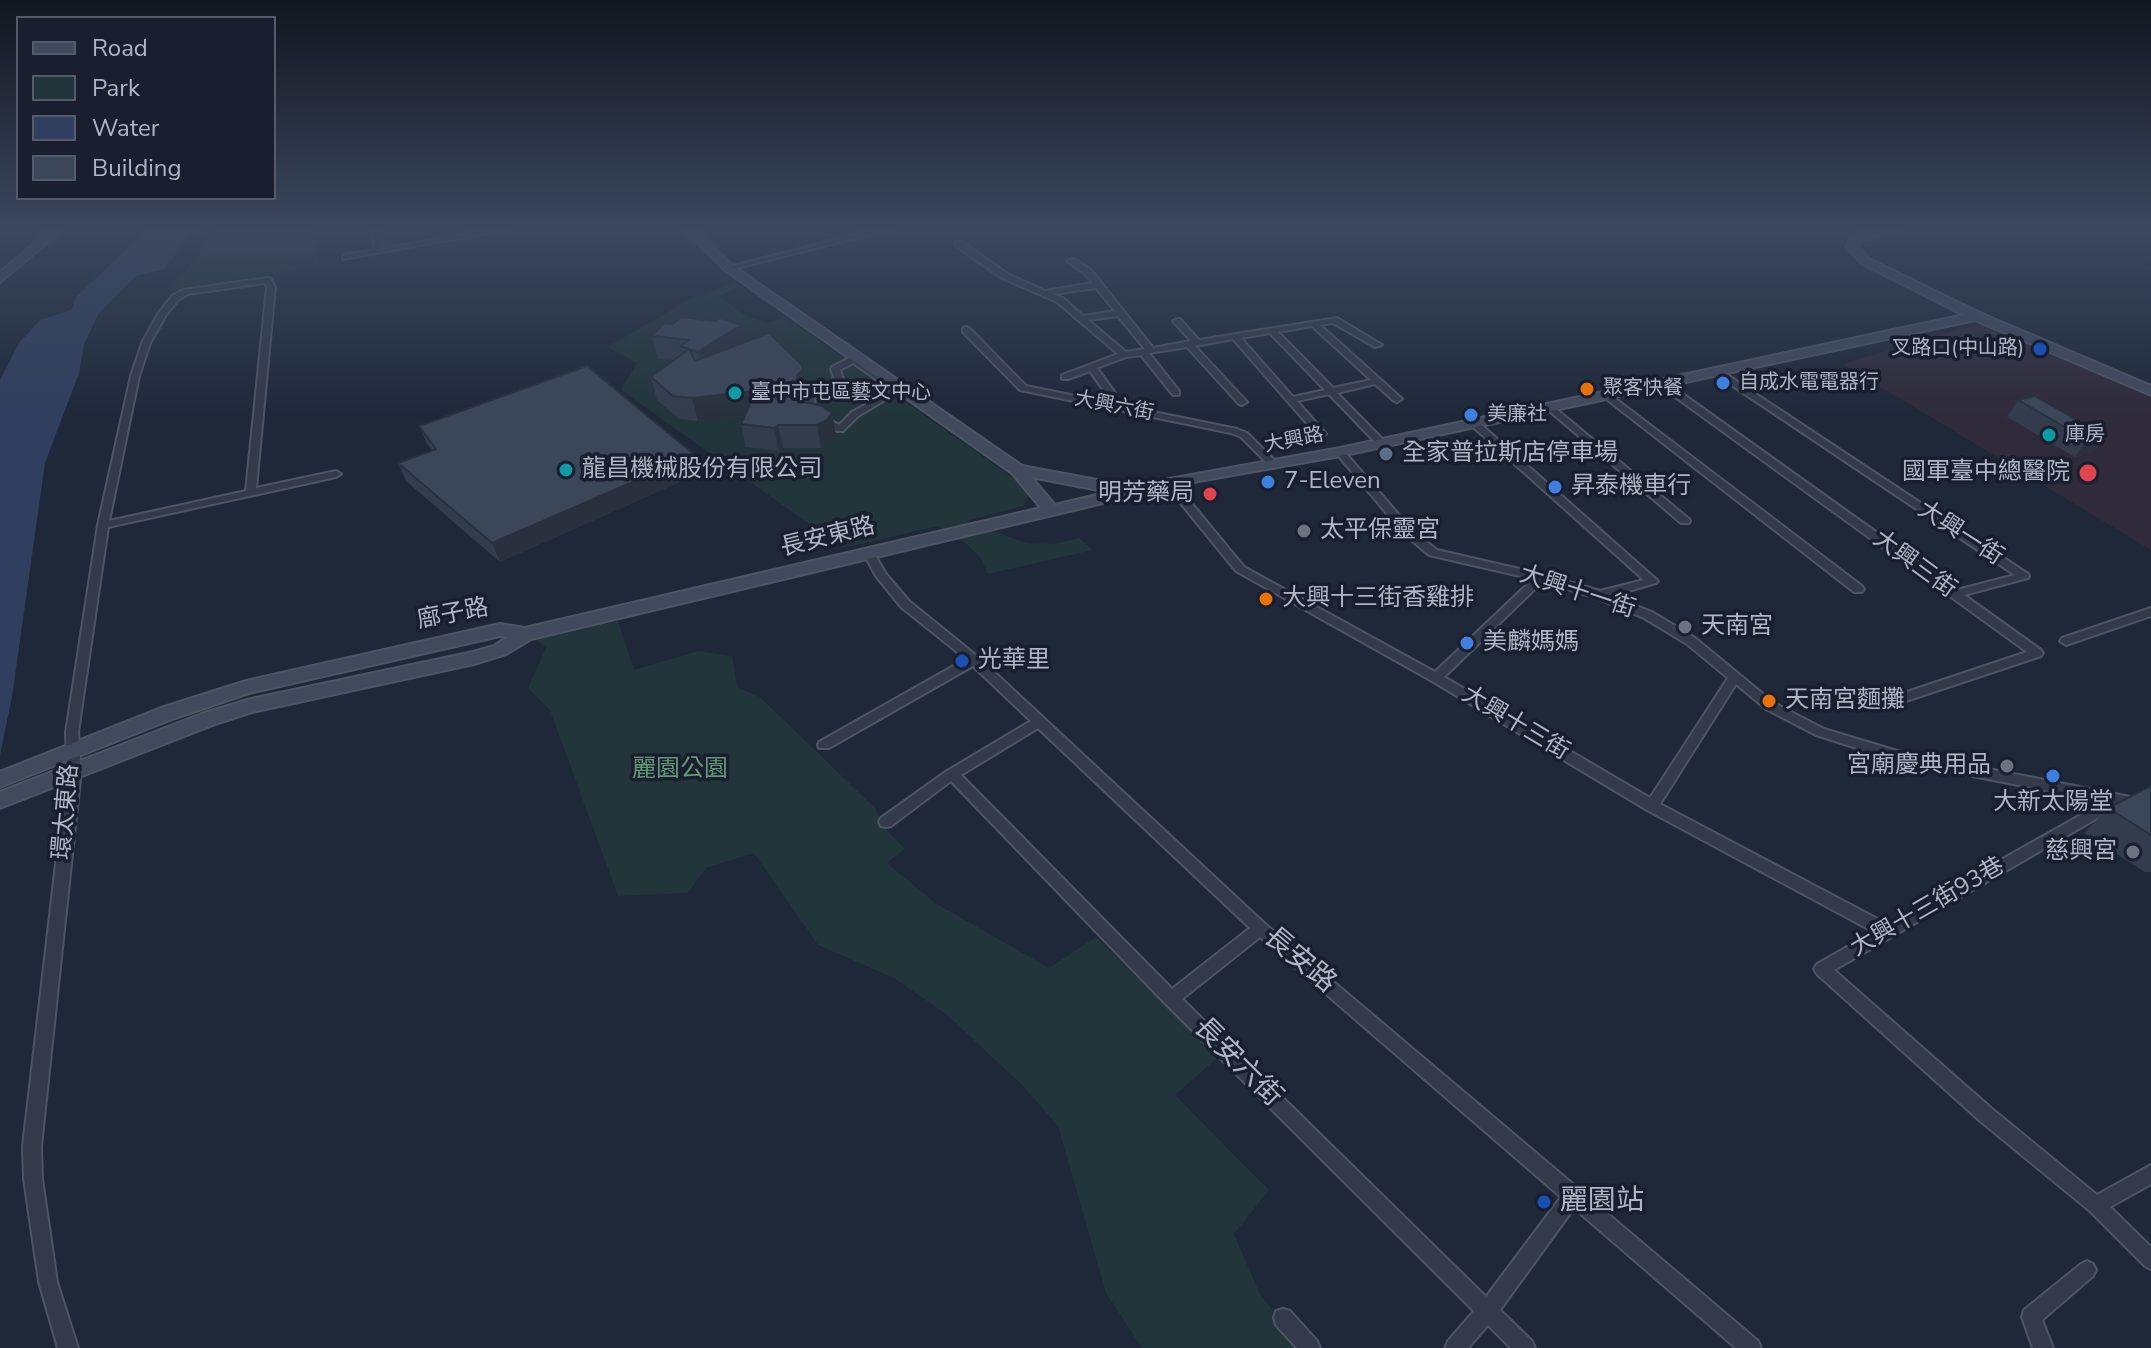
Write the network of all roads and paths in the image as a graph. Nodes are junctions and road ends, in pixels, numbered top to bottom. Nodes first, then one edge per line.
1 (187, 292) edge
2 (271, 292) edge
3 (763, 292) edge
4 (1051, 292) edge
5 (1103, 292) edge
6 (1927, 292) edge
7 (1043, 293) joint
8 (1120, 313) junction
9 (1976, 316) junction
10 (1083, 318) junction
11 (1177, 321) dead end
12 (1314, 324) junction
13 (966, 330) dead end
14 (1273, 331) junction
15 (1235, 337) junction
16 (1194, 344) junction
17 (1378, 345) dead end
18 (1147, 351) junction
19 (1124, 355) junction
20 (1092, 368) junction
21 (1718, 372) junction
22 (1065, 377) dead end
23 (1378, 381) junction
24 (1663, 384) junction
25 (1331, 391) junction
26 (2151, 391) edge
27 (1110, 393) dead end
28 (1176, 393) dead end
29 (1608, 396) junction
30 (809, 397) joint
31 (1397, 399) dead end
32 (1291, 400) junction
33 (1242, 402) dead end
34 (1550, 407) junction
35 (1474, 423) junction
36 (1321, 434) dead end
37 (1381, 443) junction
38 (1340, 452) junction
39 (1274, 465) junction
40 (1017, 470) junction
41 (336, 474) dead end
42 (1170, 484) junction
43 (1142, 489) junction
44 (251, 492) junction
45 (1050, 509) junction
46 (1685, 521) dead end
47 (103, 525) junction
48 (868, 552) junction
49 (1541, 577) junction
50 (1858, 589) dead end
51 (1954, 594) junction
52 (1600, 595) junction
53 (2151, 612) edge
54 (525, 634) joint
55 (2066, 641) dead end
56 (974, 660) junction
57 (1436, 678) junction
58 (1733, 679) junction
59 (1887, 703) dead end
60 (1040, 721) junction
61 (824, 745) dead end
62 (73, 760) junction
63 (952, 774) junction
64 (0, 780) edge
65 (0, 800) edge
66 (2118, 800) junction
67 (1652, 806) junction
68 (2151, 806) edge
69 (886, 822) dead end
70 (1260, 928) junction
71 (1886, 931) junction
72 (1171, 999) junction
73 (2151, 1174) edge
74 (1574, 1194) junction
75 (2096, 1205) junction
76 (2151, 1260) edge
77 (2087, 1270) dead end
78 (1488, 1310) junction
79 (1283, 1318) dead end
80 (68, 1348) edge
81 (1310, 1348) edge
82 (1455, 1348) edge
83 (1525, 1348) edge
84 (1751, 1348) edge
85 (2043, 1348) edge

1 - 47 street, 環太東路
2 - 44 street, 環太東路
3 - 40 main road, 大興路
4 - 7 street
5 - 8 street
6 - 9 main road
7 - 10 street
8 - 10 street
8 - 18 street
9 - 21 main road, 大興路
9 - 26 main road
10 - 19 street
11 - 16 street
12 - 14 street
12 - 17 street
12 - 23 street
13 - 39 street, 大興六街
14 - 15 street
14 - 25 street
15 - 16 street
15 - 32 street
16 - 18 street
16 - 33 street
18 - 19 street
18 - 28 street
19 - 20 street
20 - 22 street
20 - 27 street
21 - 24 main road, 大興路
21 - 51 street, 大興一街
23 - 25 street
23 - 31 street
24 - 29 main road, 大興路
24 - 51 street, 大興三街
25 - 32 street
25 - 37 street
29 - 34 main road, 大興路
29 - 50 street
30 - 30 street
32 - 36 street
34 - 35 main road, 大興路
34 - 46 street
35 - 37 main road, 大興路
35 - 52 street
37 - 38 main road, 大興路
38 - 39 main road, 大興路
38 - 49 street, 大興十一街
39 - 42 main road, 大興路
40 - 43 main road, 大興路
40 - 45 main road
41 - 44 street
42 - 43 main road, 大興路
42 - 57 street, 大興十三街
43 - 45 main road, 長安東路
44 - 47 street
45 - 48 main road, 長安東路
47 - 62 street, 環太東路
48 - 54 main road, 長安東路
48 - 56 street, 長安路
49 - 52 street, 大興十一街
49 - 57 street
51 - 59 street, 大興三街
52 - 58 street, 大興十一街
53 - 55 street
54 - 62 main road, 廍子路
56 - 60 street, 長安路
56 - 61 street
57 - 67 street, 大興十三街
58 - 66 street, 大興十一街
58 - 67 street
60 - 63 street
60 - 70 street, 長安路
62 - 64 main road, 廍子路
62 - 65 main road, 廍子路
62 - 80 street, 環太東路
63 - 69 street
63 - 72 street, 長安六街
66 - 68 street, 大興十一街
66 - 71 street, 大興十三街93巷
67 - 71 street, 大興十三街
70 - 72 street
70 - 74 street, 長安路
71 - 75 street, 大興十三街93巷
72 - 78 street, 長安六街
73 - 75 street
74 - 78 street
74 - 84 street, 長安路
75 - 76 street
77 - 85 street
78 - 82 street
78 - 83 street, 長安六街
79 - 81 street

